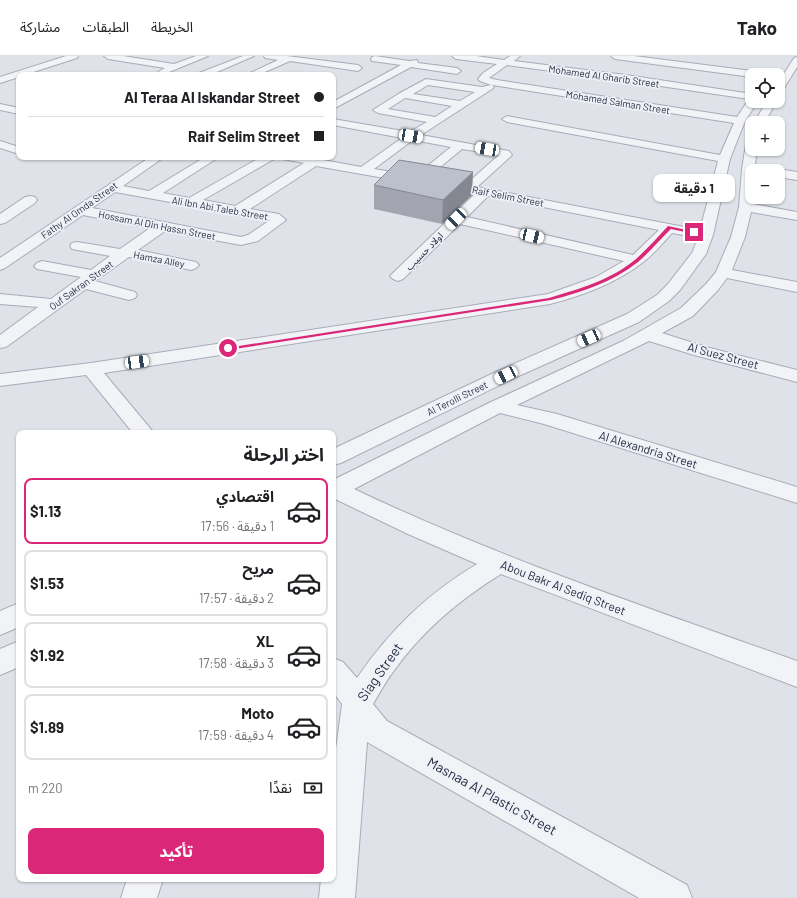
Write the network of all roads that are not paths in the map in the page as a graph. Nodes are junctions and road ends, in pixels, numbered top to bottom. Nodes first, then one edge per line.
1 (74, 56) edge
2 (108, 56) edge
3 (154, 56) edge
4 (204, 56) edge
5 (250, 56) edge
6 (268, 56) edge
7 (338, 56) edge
8 (424, 56) edge
9 (456, 56) edge
10 (516, 56) edge
11 (615, 56) edge
12 (650, 58) edge
13 (288, 59) junction
14 (797, 60) edge
15 (140, 61) junction
16 (369, 62) edge
17 (505, 62) junction
18 (323, 63) junction
19 (410, 64) junction
20 (175, 67) junction
21 (119, 68) dead end
22 (31, 69) junction
23 (310, 69) dead end
24 (23, 72) edge
25 (46, 72) edge
26 (161, 72) edge
27 (210, 72) edge
28 (257, 72) edge
29 (463, 72) dead end
30 (745, 73) edge
31 (16, 74) edge
32 (345, 74) dead end
33 (626, 78) junction
34 (0, 80) edge
35 (785, 80) edge
36 (495, 83) junction
37 (0, 84) edge
38 (13, 87) dead end
39 (483, 90) junction
40 (403, 95) junction
41 (745, 96) edge
42 (603, 100) junction
43 (336, 104) edge
44 (461, 104) junction
45 (0, 107) edge
46 (748, 108) edge
47 (16, 110) edge
48 (508, 119) dead end
49 (436, 120) junction
50 (740, 121) junction
51 (336, 123) edge
52 (411, 136) junction
53 (0, 144) edge
54 (460, 144) junction
55 (16, 150) edge
56 (724, 159) junction
57 (153, 160) edge
58 (208, 160) edge
59 (265, 160) edge
60 (303, 160) edge
61 (314, 162) junction
62 (363, 171) junction
63 (785, 174) edge
64 (745, 176) edge
65 (797, 176) edge
66 (417, 180) junction
67 (719, 180) junction
68 (111, 188) junction
69 (467, 189) junction
70 (485, 192) junction
71 (150, 195) junction
72 (30, 200) dead end
73 (191, 202) junction
74 (747, 204) edge
75 (746, 207) junction
76 (79, 210) junction
77 (237, 211) junction
78 (797, 216) edge
79 (456, 219) junction
80 (0, 220) edge
81 (162, 226) junction
82 (670, 227) junction
83 (706, 235) junction
84 (236, 240) joint
85 (77, 246) dead end
86 (125, 253) junction
87 (637, 260) junction
88 (0, 265) edge
89 (191, 265) dead end
90 (42, 266) dead end
91 (723, 273) junction
92 (398, 276) dead end
93 (89, 279) junction
94 (797, 287) edge
95 (129, 295) dead end
96 (0, 299) edge
97 (54, 304) junction
98 (649, 335) junction
99 (0, 343) edge
100 (91, 369) junction
101 (797, 376) edge
102 (0, 380) edge
103 (498, 406) junction
104 (142, 430) edge
105 (336, 457) edge
106 (336, 488) edge
107 (336, 490) edge
108 (797, 495) edge
109 (499, 563) junction
110 (16, 616) edge
111 (0, 624) edge
112 (797, 674) edge
113 (336, 675) edge
114 (357, 703) junction
115 (144, 882) edge
116 (139, 898) edge
117 (337, 898) edge
118 (674, 898) edge

1 - 22 street
2 - 15 street
3 - 15 street
4 - 20 street
5 - 27 street
6 - 13 street
7 - 18 street
8 - 19 street
9 - 17 street, Mohamed Al Gharib Street
10 - 17 street
11 - 12 street
12 - 30 street
12 - 33 street
13 - 18 street
13 - 28 street
14 - 35 street
15 - 20 street
15 - 21 street
16 - 18 street
16 - 19 street
16 - 32 street
17 - 33 street, Mohamed Al Gharib Street
17 - 36 street
18 - 23 street
19 - 29 street
19 - 43 street
20 - 26 street
22 - 24 street
22 - 25 street
31 - 34 street
33 - 41 street, Mohamed Al Gharib Street
33 - 42 street
36 - 39 street
36 - 42 street, Mohamed Salman Street
37 - 38 street
39 - 40 street
39 - 44 street
40 - 44 street
40 - 49 street
42 - 50 street, Mohamed Salman Street
44 - 49 street
45 - 47 street
46 - 50 street, Al Terolli Street
48 - 56 street
49 - 52 street
50 - 56 street, Al Terolli Street
51 - 52 street
52 - 54 street
52 - 62 street
53 - 55 street
54 - 66 street
54 - 69 street
56 - 67 street, Al Terolli Street
57 - 68 street, Fathy Al Omda Street
58 - 71 street
59 - 73 street
60 - 61 street, Raif Selim Street
61 - 62 street, Raif Selim Street
61 - 77 street
62 - 66 street, Raif Selim Street
63 - 65 street
64 - 67 street
66 - 69 street, Raif Selim Street
67 - 83 street, Al Terolli Street
68 - 71 street, Ali Ibn Abi Taleb Street
68 - 76 street, Fathy Al Omda Street
69 - 70 street, Raif Selim Street
70 - 79 street, اولاد حسيب
70 - 82 street, Raif Selim Street
71 - 73 street, Ali Ibn Abi Taleb Street
72 - 80 street
73 - 77 street, Ali Ibn Abi Taleb Street
74 - 75 street
75 - 78 street
75 - 91 street
76 - 81 street, Hossam Al Din Hassn Street
76 - 88 street, Fathy Al Omda Street
77 - 84 street, Ali Ibn Abi Taleb Street
79 - 87 street
79 - 92 street, اولاد حسيب
81 - 84 street, Hossam Al Din Hassn Street
81 - 86 street, Ouf Sakran Street
82 - 83 street, Raif Selim Street
82 - 87 street
83 - 105 street, Al Terolli Street
85 - 86 street, Hamza Alley
86 - 89 street, Hamza Alley
86 - 93 street, Ouf Sakran Street
87 - 100 street
90 - 93 street
91 - 94 street
91 - 98 street
93 - 95 street
93 - 97 street, Ouf Sakran Street
96 - 97 street
97 - 99 street, Ouf Sakran Street
98 - 101 street, Al Suez Street
98 - 103 street
100 - 102 street
100 - 104 street
103 - 106 street
103 - 108 street, Al Alexandria Street
107 - 109 street, Abou Bakr Al Sediq Street
109 - 112 street, Abou Bakr Al Sediq Street
109 - 114 street, Siag Street
110 - 111 street
113 - 114 street, Masnaa Al Plastic Street
114 - 117 street, Siag Street
114 - 118 street, Masnaa Al Plastic Street
115 - 116 street

